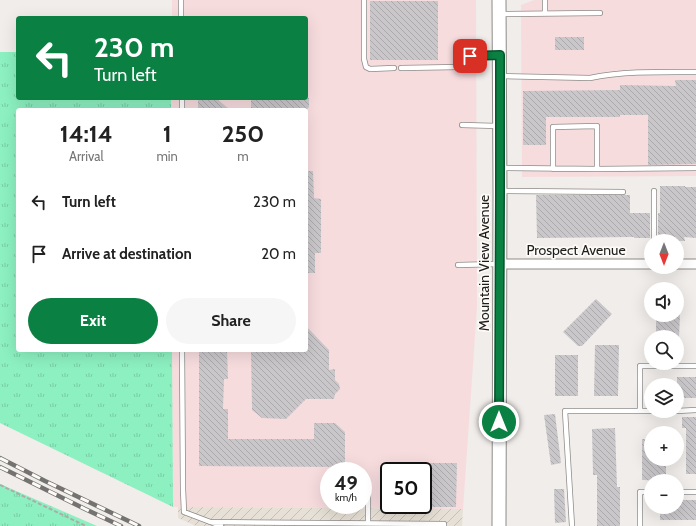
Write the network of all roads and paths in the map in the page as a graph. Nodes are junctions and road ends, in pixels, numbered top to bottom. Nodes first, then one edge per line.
1 (181, 0) edge
2 (364, 0) edge
3 (499, 0) edge
4 (545, 0) edge
5 (600, 13) dead end
6 (499, 14) junction
7 (545, 14) junction
8 (181, 16) edge
9 (500, 55) junction
10 (456, 56) dead end
11 (459, 67) dead end
12 (394, 68) dead end
13 (401, 68) dead end
14 (696, 72) edge
15 (500, 76) junction
16 (462, 126) dead end
17 (500, 126) junction
18 (500, 168) junction
19 (696, 168) edge
20 (553, 169) junction
21 (597, 169) junction
22 (500, 191) junction
23 (654, 191) dead end
24 (623, 192) dead end
25 (654, 234) edge
26 (500, 264) junction
27 (644, 264) edge
28 (684, 264) edge
29 (696, 264) edge
30 (458, 265) dead end
31 (182, 352) edge
32 (696, 366) edge
33 (696, 410) edge
34 (640, 411) junction
35 (644, 411) edge
36 (684, 411) edge
37 (0, 484) edge
38 (644, 492) edge
39 (684, 492) edge
40 (696, 492) edge
41 (368, 514) edge
42 (210, 522) junction
43 (368, 524) junction
44 (86, 526) edge
45 (221, 526) edge
46 (444, 526) edge
47 (499, 526) edge
48 (572, 526) edge
49 (640, 526) edge

1 - 8 lane
2 - 12 lane
3 - 6 main road, Mountain View Avenue
4 - 7 lane
5 - 7 lane
6 - 7 lane
6 - 9 main road, Mountain View Avenue
9 - 10 lane
9 - 15 main road, Mountain View Avenue
11 - 13 lane
14 - 15 lane
15 - 17 main road, Mountain View Avenue
16 - 17 lane
17 - 18 main road, Mountain View Avenue
18 - 20 lane
18 - 22 main road, Mountain View Avenue
19 - 21 lane
20 - 21 lane
20 - 21 lane
22 - 24 lane
22 - 26 main road, Mountain View Avenue
23 - 25 lane
26 - 27 street, Prospect Avenue
26 - 30 lane
26 - 47 main road, Mountain View Avenue
28 - 29 street
31 - 42 lane
32 - 34 lane
33 - 36 lane
34 - 35 lane
34 - 48 lane
37 - 44 path
38 - 49 lane
39 - 40 lane
41 - 43 lane
42 - 43 lane
42 - 45 lane
43 - 46 lane

